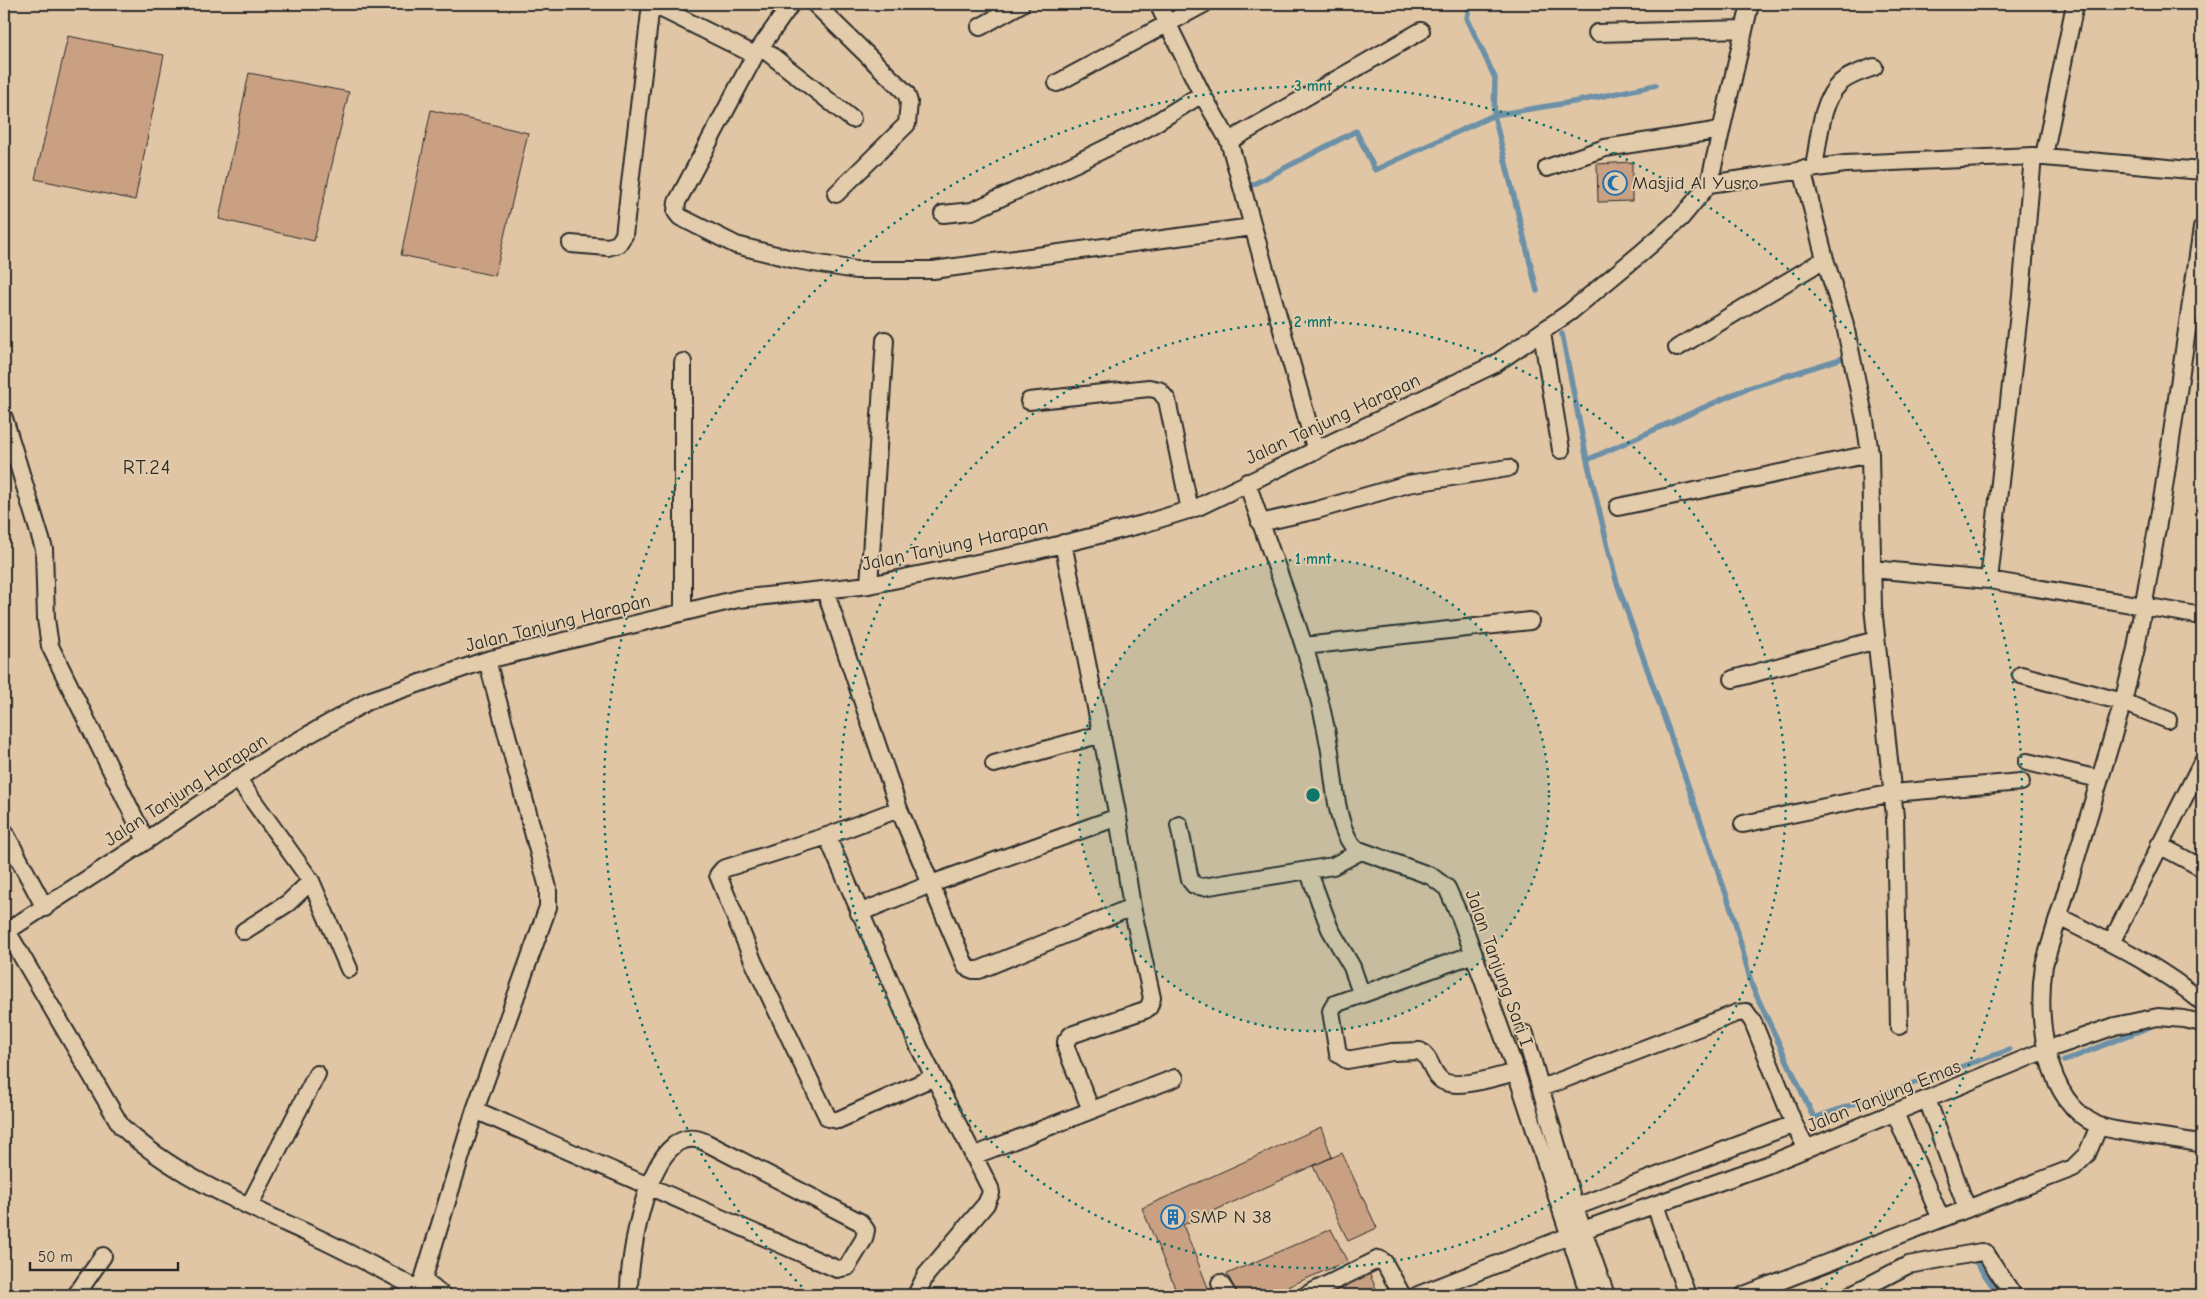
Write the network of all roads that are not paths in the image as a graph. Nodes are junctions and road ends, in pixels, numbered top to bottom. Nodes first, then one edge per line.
1 (652, 4) edge
2 (791, 4) edge
3 (815, 4) edge
4 (1022, 4) edge
5 (1158, 4) edge
6 (1204, 4) edge
7 (1750, 4) edge
8 (2076, 4) edge
9 (1168, 22) junction
10 (980, 27) dead end
11 (1744, 29) junction
12 (1421, 31) dead end
13 (1597, 33) dead end
14 (759, 52) junction
15 (1874, 66) dead end
16 (1057, 83) dead end
17 (1202, 94) junction
18 (852, 119) dead end
19 (1721, 130) junction
20 (1229, 141) junction
21 (2038, 156) junction
22 (1547, 168) dead end
23 (1808, 168) junction
24 (2202, 171) edge
25 (1709, 184) junction
26 (836, 194) dead end
27 (943, 214) dead end
28 (1252, 227) junction
29 (2202, 228) edge
30 (571, 244) dead end
31 (1825, 259) junction
32 (1542, 333) junction
33 (885, 340) dead end
34 (1677, 348) dead end
35 (684, 362) dead end
36 (1029, 401) dead end
37 (4, 418) edge
38 (1561, 450) dead end
39 (1316, 451) junction
40 (1870, 454) junction
41 (9, 457) edge
42 (1508, 468) dead end
43 (1247, 482) junction
44 (1618, 508) dead end
45 (1190, 510) junction
46 (1260, 523) junction
47 (1063, 543) junction
48 (1872, 569) junction
49 (1988, 580) junction
50 (869, 585) junction
51 (825, 590) junction
52 (2144, 605) junction
53 (683, 612) junction
54 (2202, 616) edge
55 (1530, 622) dead end
56 (1876, 640) junction
57 (1304, 646) junction
58 (487, 660) junction
59 (2021, 675) dead end
60 (1733, 679) dead end
61 (2122, 702) junction
62 (2168, 720) dead end
63 (1102, 734) junction
64 (2027, 762) dead end
65 (2202, 762) edge
66 (994, 764) dead end
67 (238, 778) junction
68 (2099, 779) junction
69 (2021, 782) dead end
70 (1893, 793) junction
71 (898, 809) junction
72 (1118, 818) junction
73 (1743, 824) dead end
74 (1179, 825) dead end
75 (4, 832) edge
76 (827, 836) junction
77 (146, 841) junction
78 (2159, 845) junction
79 (1361, 851) junction
80 (2202, 868) edge
81 (1308, 870) junction
82 (311, 881) junction
83 (931, 884) junction
84 (1132, 907) junction
85 (45, 908) junction
86 (859, 913) junction
87 (2059, 917) junction
88 (244, 931) dead end
89 (6, 932) edge
90 (2111, 943) junction
91 (1474, 954) junction
92 (350, 969) dead end
93 (1361, 993) junction
94 (2202, 1002) edge
95 (2202, 1023) edge
96 (1899, 1026) dead end
97 (1526, 1034) dead end
98 (2046, 1050) junction
99 (1516, 1072) junction
100 (317, 1074) dead end
101 (934, 1077) junction
102 (1175, 1078) dead end
103 (1541, 1088) junction
104 (1924, 1101) junction
105 (475, 1110) junction
106 (1091, 1110) junction
107 (1899, 1111) junction
108 (1794, 1124) junction
109 (2099, 1126) junction
110 (2197, 1143) edge
111 (1807, 1149) junction
112 (2202, 1154) edge
113 (974, 1156) junction
114 (649, 1185) junction
115 (1655, 1205) junction
116 (249, 1206) junction
117 (1568, 1210) junction
118 (1955, 1213) junction
119 (1576, 1233) junction
120 (103, 1256) dead end
121 (418, 1288) edge
122 (76, 1295) edge
123 (442, 1295) edge
124 (629, 1295) edge
125 (916, 1295) edge
126 (1306, 1295) edge
127 (1402, 1295) edge
128 (1418, 1295) edge
129 (1589, 1295) edge
130 (1606, 1295) edge
131 (1687, 1295) edge
132 (1744, 1295) edge
133 (1850, 1295) edge
134 (2013, 1295) edge

1 - 14 street
1 - 30 street
2 - 14 street
3 - 26 street
4 - 10 street
5 - 9 street
6 - 9 street
7 - 11 street, Jalan Tanjung Harapan
8 - 21 street
9 - 16 street
9 - 17 street
11 - 13 street
11 - 19 street, Jalan Tanjung Harapan
12 - 20 street
14 - 18 street
14 - 28 street
15 - 23 street
17 - 20 street
17 - 27 street
19 - 22 street
19 - 25 street, Jalan Tanjung Harapan
20 - 28 street
21 - 23 street
21 - 24 street
21 - 49 street
23 - 25 street
23 - 31 street
25 - 32 street, Jalan Tanjung Harapan
28 - 39 street
29 - 52 street
31 - 34 street
31 - 40 street
32 - 38 street
32 - 39 street, Jalan Tanjung Harapan
33 - 50 street
35 - 53 street
36 - 45 street
37 - 41 street
39 - 43 street, Jalan Tanjung Harapan
40 - 44 street
40 - 48 street
41 - 77 street
42 - 46 street
43 - 45 street, Jalan Tanjung Harapan
43 - 46 street
45 - 47 street, Jalan Tanjung Harapan
46 - 57 street
47 - 50 street, Jalan Tanjung Harapan
47 - 63 street
48 - 49 street
48 - 56 street
49 - 52 street
50 - 51 street, Jalan Tanjung Harapan
51 - 53 street, Jalan Tanjung Harapan
51 - 71 street
52 - 54 street
52 - 61 street
53 - 58 street, Jalan Tanjung Harapan
55 - 57 street
56 - 60 street
56 - 70 street
57 - 79 street
58 - 67 street, Jalan Tanjung Harapan
58 - 105 street
59 - 61 street
61 - 62 street
61 - 68 street
63 - 66 street
63 - 72 street
64 - 68 street
65 - 78 street
67 - 77 street, Jalan Tanjung Harapan
67 - 82 street
68 - 87 street
69 - 70 street
70 - 73 street
70 - 96 street
71 - 76 street
71 - 83 street
72 - 83 street
72 - 84 street
74 - 81 street
75 - 85 street
76 - 86 street
76 - 101 street
77 - 85 street, Jalan Tanjung Harapan
78 - 80 street
78 - 90 street
79 - 81 street
79 - 91 street, Jalan Tanjung Sari I
81 - 93 street
82 - 88 street
82 - 92 street
83 - 84 street
83 - 86 street
84 - 106 street
85 - 89 street, Jalan Tanjung Harapan
86 - 101 street
87 - 90 street
87 - 98 street
89 - 116 street
90 - 94 street
91 - 93 street
91 - 99 street, Jalan Tanjung Sari I
93 - 99 street
95 - 98 street, Jalan Tanjung Emas
97 - 103 street
98 - 104 street, Jalan Tanjung Emas
98 - 109 street
99 - 117 street, Jalan Tanjung Sari I
100 - 116 street
101 - 113 street
102 - 106 street
103 - 108 street
103 - 117 street
104 - 107 street, Jalan Tanjung Emas
104 - 118 street
105 - 114 street
105 - 121 street
106 - 113 street
107 - 111 street, Jalan Tanjung Emas
107 - 118 street
108 - 111 street
108 - 117 street
109 - 110 street
109 - 118 street
110 - 112 street
111 - 115 street, Jalan Tanjung Emas
113 - 125 street
114 - 114 street
114 - 124 street
115 - 119 street, Jalan Tanjung Emas
115 - 131 street
116 - 121 street
117 - 119 street, Jalan Tanjung Sari I
118 - 132 street
119 - 128 street, Jalan Tanjung Emas
119 - 129 street, Jalan Tanjung Sari I
119 - 130 street
120 - 122 street
121 - 123 street
126 - 127 street
133 - 134 street

